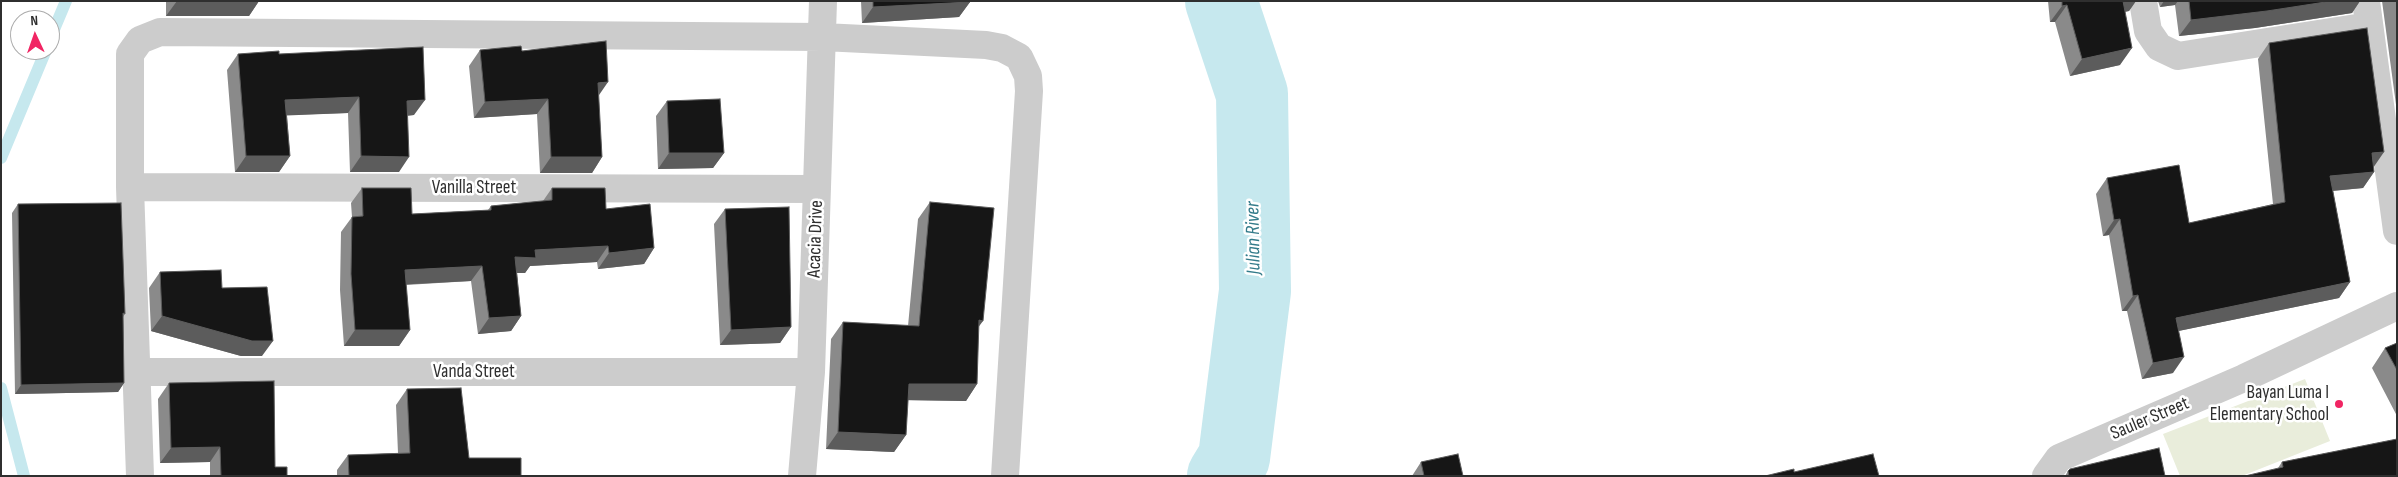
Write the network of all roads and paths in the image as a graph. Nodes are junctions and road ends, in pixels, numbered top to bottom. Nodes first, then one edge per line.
1 (823, 1) edge
2 (2143, 1) edge
3 (2367, 14) edge
4 (823, 37) junction
5 (130, 187) junction
6 (818, 188) junction
7 (2397, 231) edge
8 (2397, 306) edge
9 (137, 372) junction
10 (811, 372) junction
11 (140, 476) edge
12 (802, 476) edge
13 (1005, 476) edge
14 (2046, 476) edge

1 - 4 street, Acacia Drive
2 - 3 street
3 - 7 street
4 - 5 street
4 - 6 street, Acacia Drive
4 - 13 street
5 - 6 street, Vanilla Street
5 - 9 street
6 - 10 street, Acacia Drive
8 - 14 street, Sauler Street
9 - 10 street, Vanda Street
9 - 11 street
10 - 12 street, Acacia Drive

